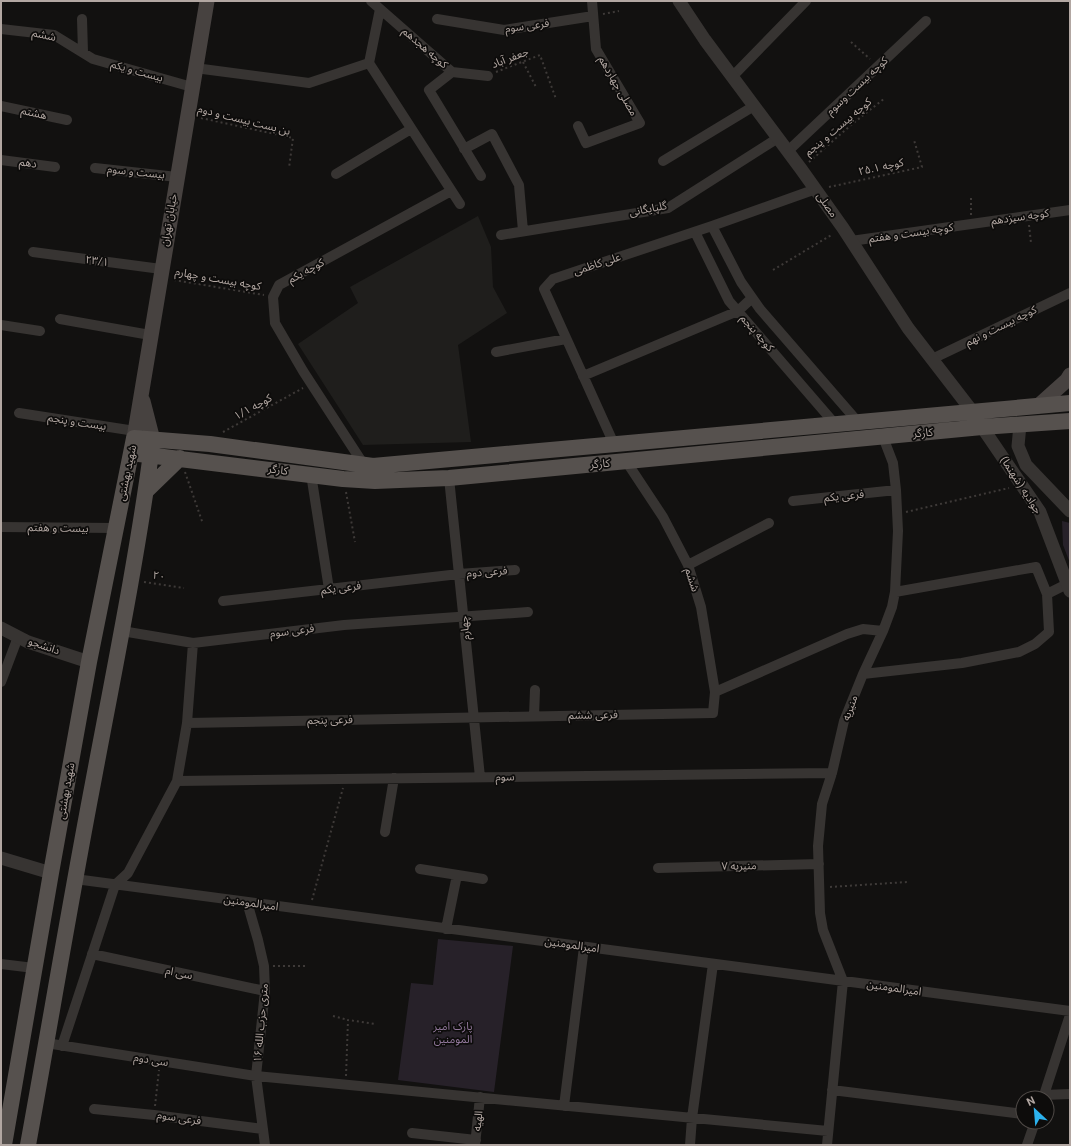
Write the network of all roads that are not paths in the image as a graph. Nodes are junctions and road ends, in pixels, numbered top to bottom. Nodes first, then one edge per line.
1 (206, 1) edge
2 (371, 1) edge
3 (592, 1) edge
4 (679, 1) edge
5 (806, 1) edge
6 (380, 9) junction
7 (593, 16) junction
8 (82, 19) dead end
9 (437, 19) dead end
10 (926, 21) dead end
11 (1, 29) edge
12 (83, 52) junction
13 (369, 63) junction
14 (195, 68) junction
15 (452, 72) junction
16 (488, 76) road end
17 (732, 77) junction
18 (192, 87) junction
19 (1, 106) edge
20 (754, 106) junction
21 (67, 120) dead end
22 (578, 126) dead end
23 (411, 129) junction
24 (778, 138) junction
25 (464, 149) junction
26 (788, 151) junction
27 (1, 160) edge
28 (663, 161) dead end
29 (55, 167) dead end
30 (95, 168) dead end
31 (336, 174) dead end
32 (481, 176) dead end
33 (177, 177) junction
34 (816, 189) junction
35 (451, 191) junction
36 (460, 204) dead end
37 (1070, 210) edge
38 (971, 224) joint
39 (712, 226) junction
40 (523, 230) junction
41 (695, 232) junction
42 (501, 235) dead end
43 (851, 241) junction
44 (33, 252) dead end
45 (160, 273) junction
46 (1070, 293) edge
47 (752, 298) junction
48 (738, 311) junction
49 (60, 319) dead end
50 (1, 325) edge
51 (40, 331) dead end
52 (150, 335) junction
53 (566, 339) junction
54 (496, 352) dead end
55 (932, 359) junction
56 (1070, 375) edge
57 (583, 376) junction
58 (141, 393) junction
59 (1070, 403) edge
60 (1038, 406) junction
61 (972, 412) junction
62 (19, 413) dead end
63 (858, 422) junction
64 (1070, 422) edge
65 (835, 424) junction
66 (1020, 425) junction
67 (982, 427) junction
68 (883, 437) junction
69 (133, 441) junction
70 (614, 444) junction
71 (152, 448) junction
72 (180, 458) junction
73 (626, 461) junction
74 (364, 465) junction
75 (311, 474) junction
76 (449, 478) junction
77 (896, 490) junction
78 (146, 491) junction
79 (793, 501) dead end
80 (1070, 511) edge
81 (770, 523) dead end
82 (1, 527) edge
83 (115, 528) junction
84 (688, 565) junction
85 (515, 570) dead end
86 (459, 574) junction
87 (1069, 587) edge
88 (329, 589) junction
89 (896, 592) junction
90 (1047, 594) junction
91 (223, 601) dead end
92 (528, 612) dead end
93 (464, 617) junction
94 (1, 628) edge
95 (122, 631) junction
96 (883, 631) junction
97 (18, 636) junction
98 (193, 644) junction
99 (89, 662) junction
100 (863, 674) junction
101 (1, 682) edge
102 (535, 690) dead end
103 (715, 692) junction
104 (713, 713) joint
105 (534, 716) junction
106 (474, 718) junction
107 (187, 723) junction
108 (832, 773) junction
109 (394, 778) junction
110 (480, 778) junction
111 (177, 781) junction
112 (385, 832) dead end
113 (1, 858) edge
114 (819, 864) junction
115 (658, 868) dead end
116 (420, 870) dead end
117 (51, 873) junction
118 (457, 875) junction
119 (483, 879) dead end
120 (75, 880) junction
121 (115, 885) junction
122 (247, 902) junction
123 (446, 929) junction
124 (584, 947) junction
125 (92, 954) junction
126 (1, 964) edge
127 (713, 964) junction
128 (34, 968) junction
129 (843, 981) junction
130 (265, 991) junction
131 (1070, 1011) edge
132 (1070, 1015) edge
133 (46, 1043) junction
134 (62, 1046) junction
135 (256, 1076) junction
136 (832, 1090) junction
137 (1045, 1090) edge
138 (1070, 1094) edge
139 (1055, 1096) edge
140 (480, 1098) junction
141 (564, 1106) junction
142 (94, 1109) dead end
143 (1015, 1113) edge
144 (692, 1118) junction
145 (263, 1130) junction
146 (1032, 1130) edge
147 (828, 1131) junction
148 (412, 1133) dead end
149 (476, 1142) edge
150 (4, 1145) edge
151 (28, 1145) edge
152 (265, 1145) edge
153 (690, 1145) edge
154 (827, 1145) edge
155 (1027, 1145) edge

1 - 14 main road, خیابان تهران
2 - 6 street, کوچه هجدهم
3 - 7 street, مصلی چهاردهم
4 - 17 street, مصلی
5 - 17 street
6 - 13 street
6 - 15 street, کوچه هجدهم
7 - 9 street, فرعی سوم
7 - 22 street, مصلی چهاردهم
8 - 12 street
10 - 26 street, کوچه بیست وسوم
11 - 12 street, ششم
12 - 18 street, بیست و یکم
13 - 14 street
13 - 23 street
14 - 18 main road, خیابان تهران
15 - 16 street, کوچه هجدهم
15 - 25 street
17 - 20 street, مصلی
18 - 33 main road, خیابان تهران
19 - 21 street, هشتم
20 - 24 street, مصلی
20 - 28 street
23 - 31 street
23 - 35 street
24 - 26 street, مصلی
24 - 40 street, گلپایگانی
25 - 32 street
25 - 40 street
26 - 34 street, مصلی
27 - 29 street, دهم
30 - 33 street, بیست و سوم
33 - 45 main road, خیابان تهران
34 - 39 street, علی کاظمی
34 - 43 street, مصلی
35 - 36 street
35 - 74 street, کوچه یکم
37 - 38 street, کوچه سیزدهم
38 - 43 street, کوچه بیست و هفتم
39 - 41 street, علی کاظمی
39 - 47 street
40 - 42 street, گلپایگانی
41 - 48 street, کوچه پنجم
41 - 53 street, علی کاظمی
43 - 55 street, مصلی
44 - 45 street, ۲۳/۱
45 - 52 main road, خیابان تهران
46 - 55 street, کوچه بیست و نهم
47 - 48 street
47 - 63 street
48 - 57 street
48 - 65 street, کوچه پنجم
49 - 52 street
50 - 51 street
52 - 58 main road, خیابان تهران
53 - 54 street
53 - 57 street, علی کاظمی
55 - 61 street, مصلی
56 - 60 main road
57 - 70 street, علی کاظمی
58 - 69 main road, خیابان تهران
58 - 71 main road
59 - 60 main road, کارگر
60 - 61 main road, کارگر
61 - 63 main road, کارگر
61 - 67 main road
62 - 69 street, بیست و پنجم
63 - 65 main road, کارگر
64 - 66 main road, کارگر
65 - 70 main road, کارگر
66 - 67 main road, کارگر
66 - 80 street
67 - 68 main road, کارگر
67 - 87 street, جوادیه (شهنما)
68 - 73 main road, کارگر
68 - 77 street, منیریه
69 - 71 main road, کارگر
69 - 83 main road, شهید بهشتی
70 - 74 main road, کارگر
71 - 72 main road, کارگر
71 - 74 main road, کارگر
71 - 78 main road, شهید بهشتی
72 - 75 main road, کارگر
72 - 78 main road
73 - 76 main road, کارگر
73 - 84 street, ششم
75 - 76 main road, کارگر
75 - 88 street
76 - 86 street, چهارم
77 - 79 street, فرعی یکم
77 - 89 street, منیریه
78 - 95 main road, شهید بهشتی
81 - 84 street
82 - 83 street, بیست و هفتم
83 - 99 main road, شهید بهشتی
84 - 103 street, ششم
85 - 86 street, فرعی دوم
86 - 88 street, فرعی یکم
86 - 93 street, چهارم
87 - 90 street
88 - 91 street, فرعی یکم
89 - 90 street
89 - 96 street, منیریه
90 - 100 street
92 - 93 street, فرعی سوم
93 - 98 street, فرعی سوم
93 - 106 street, چهارم
94 - 97 street, دانشجو
95 - 98 street, فرعی سوم
95 - 120 main road, شهید بهشتی
96 - 100 street, منیریه
96 - 103 street
97 - 99 street, دانشجو
97 - 101 street
98 - 107 street
99 - 117 main road, شهید بهشتی
100 - 108 street, منیریه
102 - 105 street
103 - 104 street, ششم
104 - 105 street, فرعی ششم
105 - 106 street, فرعی ششم
106 - 107 street, فرعی پنجم
106 - 110 street, چهارم
107 - 111 street
108 - 110 street, سوم
108 - 114 street, منیریه
109 - 110 street, سوم
109 - 111 street, سوم
109 - 112 street
111 - 121 street
113 - 117 street
114 - 115 street, منیریه ۷
114 - 129 street, منیریه
116 - 118 street
117 - 128 main road, شهید بهشتی
118 - 119 street
118 - 123 street
120 - 121 street, امیرالمومنین
120 - 133 main road, شهید بهشتی
121 - 122 street, امیرالمومنین
121 - 125 street
122 - 123 street, امیرالمومنین
122 - 130 street, ۱۶ متری حزب الله
123 - 124 street, امیرالمومنین
124 - 127 street, امیرالمومنین
124 - 141 street
125 - 130 street, سی ام
125 - 134 street
126 - 128 street
127 - 129 street, امیرالمومنین
127 - 144 street
128 - 150 main road, شهید بهشتی
129 - 131 street, امیرالمومنین
129 - 136 street
130 - 135 street, ۱۶ متری حزب الله
132 - 137 street
133 - 134 street, سی دوم
133 - 151 main road, شهید بهشتی
134 - 135 street, سی دوم
135 - 140 street, سی دوم
135 - 145 street, ۱۶ متری حزب الله
136 - 143 street
136 - 147 street
138 - 139 street
140 - 141 street, سی دوم
140 - 149 street, الهیه
141 - 144 street, سی دوم
142 - 145 street, فرعی سوم
144 - 147 street, سی دوم
144 - 153 street
145 - 152 street, ۱۶ متری حزب الله
146 - 155 street
147 - 154 street
148 - 149 street

